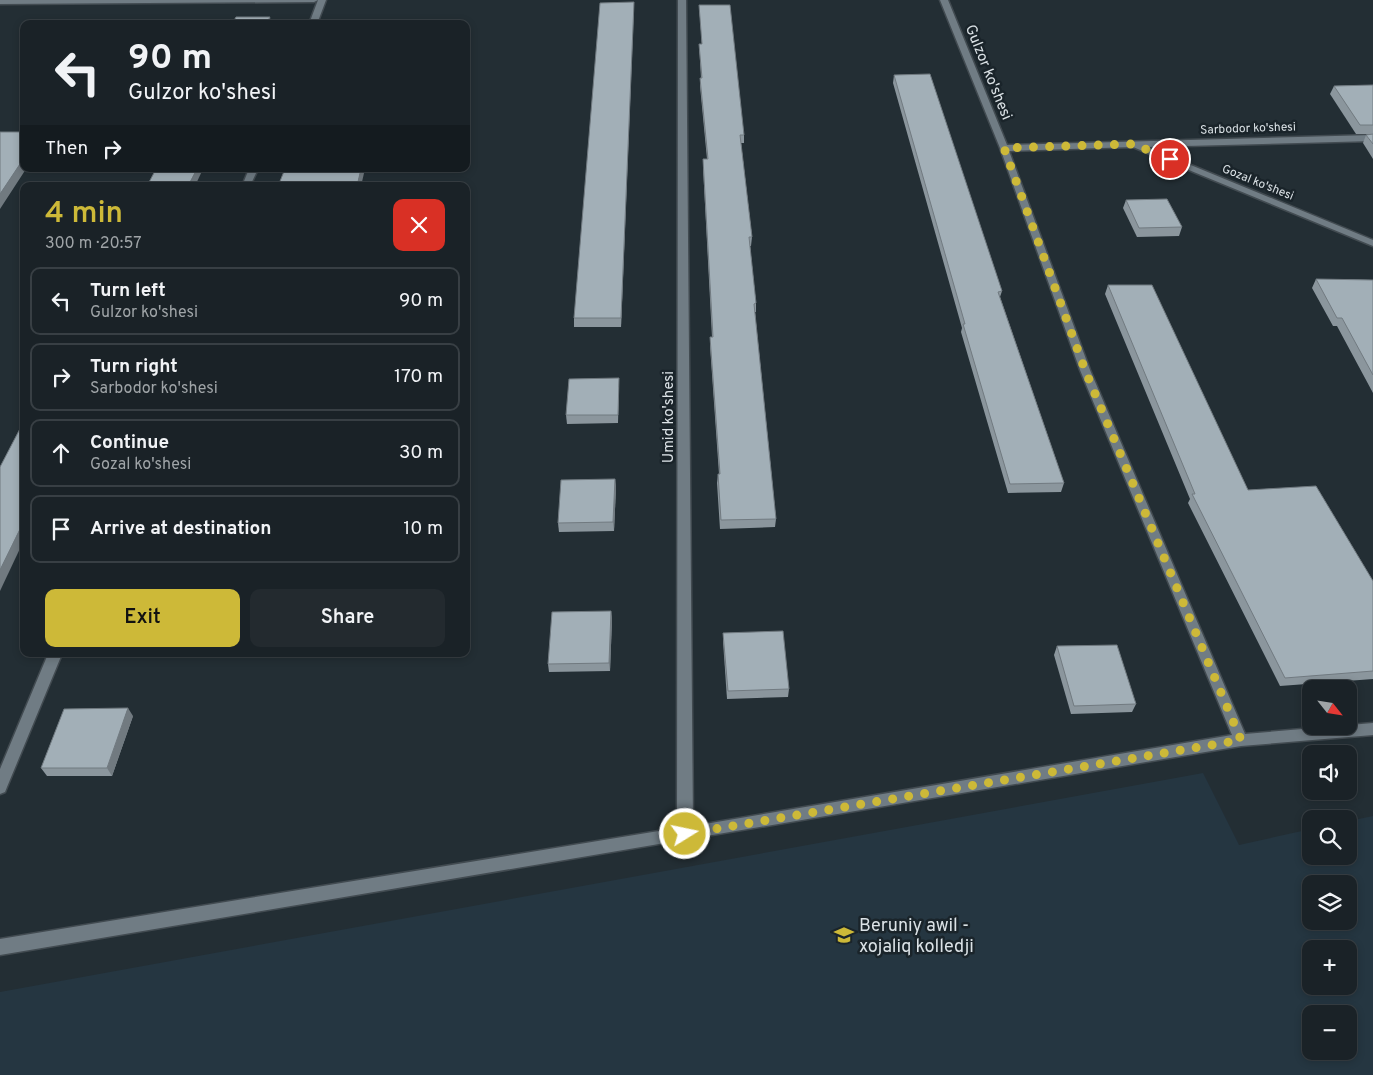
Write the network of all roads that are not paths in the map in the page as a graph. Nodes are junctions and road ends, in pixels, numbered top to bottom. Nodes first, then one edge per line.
1 (314, 0) edge
2 (322, 0) edge
3 (682, 0) edge
4 (944, 0) edge
5 (0, 2) edge
6 (314, 20) edge
7 (1373, 138) edge
8 (1133, 144) junction
9 (1004, 148) junction
10 (1373, 243) edge
11 (54, 657) edge
12 (1373, 729) edge
13 (1241, 740) junction
14 (0, 787) edge
15 (685, 834) junction
16 (0, 947) edge

1 - 5 street
2 - 6 street
3 - 15 street, Umid ko'shesi
4 - 9 street, Gulzor ko'shesi
7 - 8 street, Sarbodor ko'shesi
8 - 9 street, Sarbodor ko'shesi
8 - 10 street, Gozal ko'shesi
9 - 13 street, Gulzor ko'shesi
11 - 14 street
12 - 13 street
13 - 15 street
15 - 16 street

